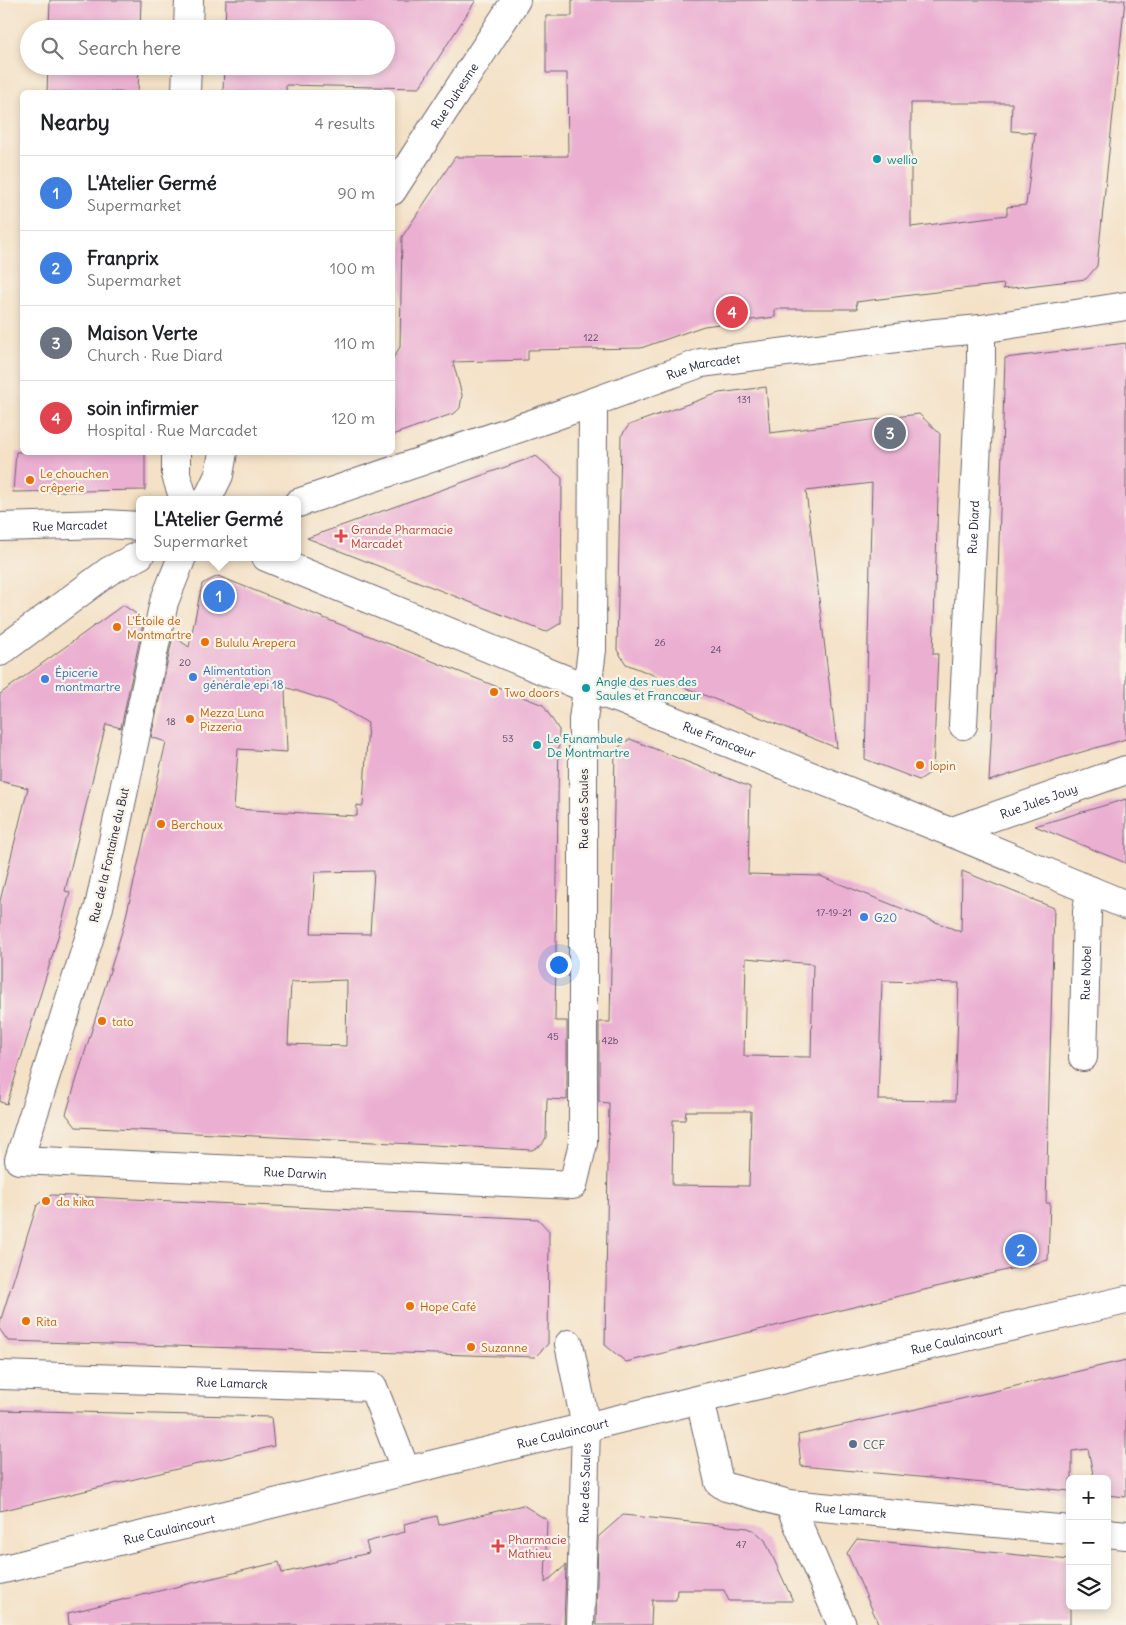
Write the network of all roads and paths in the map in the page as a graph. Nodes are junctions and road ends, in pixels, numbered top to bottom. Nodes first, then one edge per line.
1 (189, 0) edge
2 (516, 0) edge
3 (188, 20) edge
4 (187, 75) edge
5 (186, 90) edge
6 (395, 186) edge
7 (1126, 306) edge
8 (981, 329) junction
9 (594, 402) junction
10 (176, 455) edge
11 (222, 455) edge
12 (183, 496) edge
13 (210, 496) edge
14 (301, 503) edge
15 (136, 526) edge
16 (0, 527) edge
17 (136, 558) edge
18 (180, 561) edge
19 (276, 561) edge
20 (0, 652) edge
21 (586, 688) junction
22 (963, 725) dead end
23 (1126, 770) edge
24 (950, 832) junction
25 (1090, 890) junction
26 (1126, 905) edge
27 (1083, 1057) dead end
28 (19, 1160) joint
29 (573, 1185) joint
30 (1126, 1300) edge
31 (569, 1344) dead end
32 (0, 1375) edge
33 (700, 1400) junction
34 (586, 1427) junction
35 (406, 1471) junction
36 (789, 1504) junction
37 (1066, 1530) edge
38 (1111, 1533) edge
39 (1126, 1535) edge
40 (0, 1570) edge
41 (580, 1625) edge
42 (842, 1625) edge

1 - 3 street
2 - 6 street, Rue Duhesme
4 - 5 street
7 - 8 street, Rue Marcadet
8 - 9 street, Rue Marcadet
8 - 22 street, Rue Diard
9 - 14 street, Rue Marcadet
9 - 21 street, Rue des Saules
10 - 12 street
11 - 13 street
15 - 16 street, Rue Marcadet
17 - 20 street
18 - 28 street, Rue de la Fontaine du But
19 - 21 street, Rue Francœur
21 - 24 street, Rue Francœur
21 - 29 street, Rue des Saules
23 - 24 street, Rue Jules Jouy
24 - 25 street, Rue Francœur
25 - 26 street, Rue Francœur
25 - 27 street, Rue Nobel
28 - 29 street, Rue Darwin
30 - 33 street, Rue Caulaincourt
31 - 34 street, Rue des Saules
32 - 35 street, Rue Lamarck
33 - 34 street, Rue Caulaincourt
33 - 36 street, Rue Lamarck
34 - 35 street, Rue Caulaincourt
34 - 41 street, Rue des Saules
35 - 40 street, Rue Caulaincourt
36 - 37 street, Rue Lamarck
36 - 42 street
38 - 39 street

